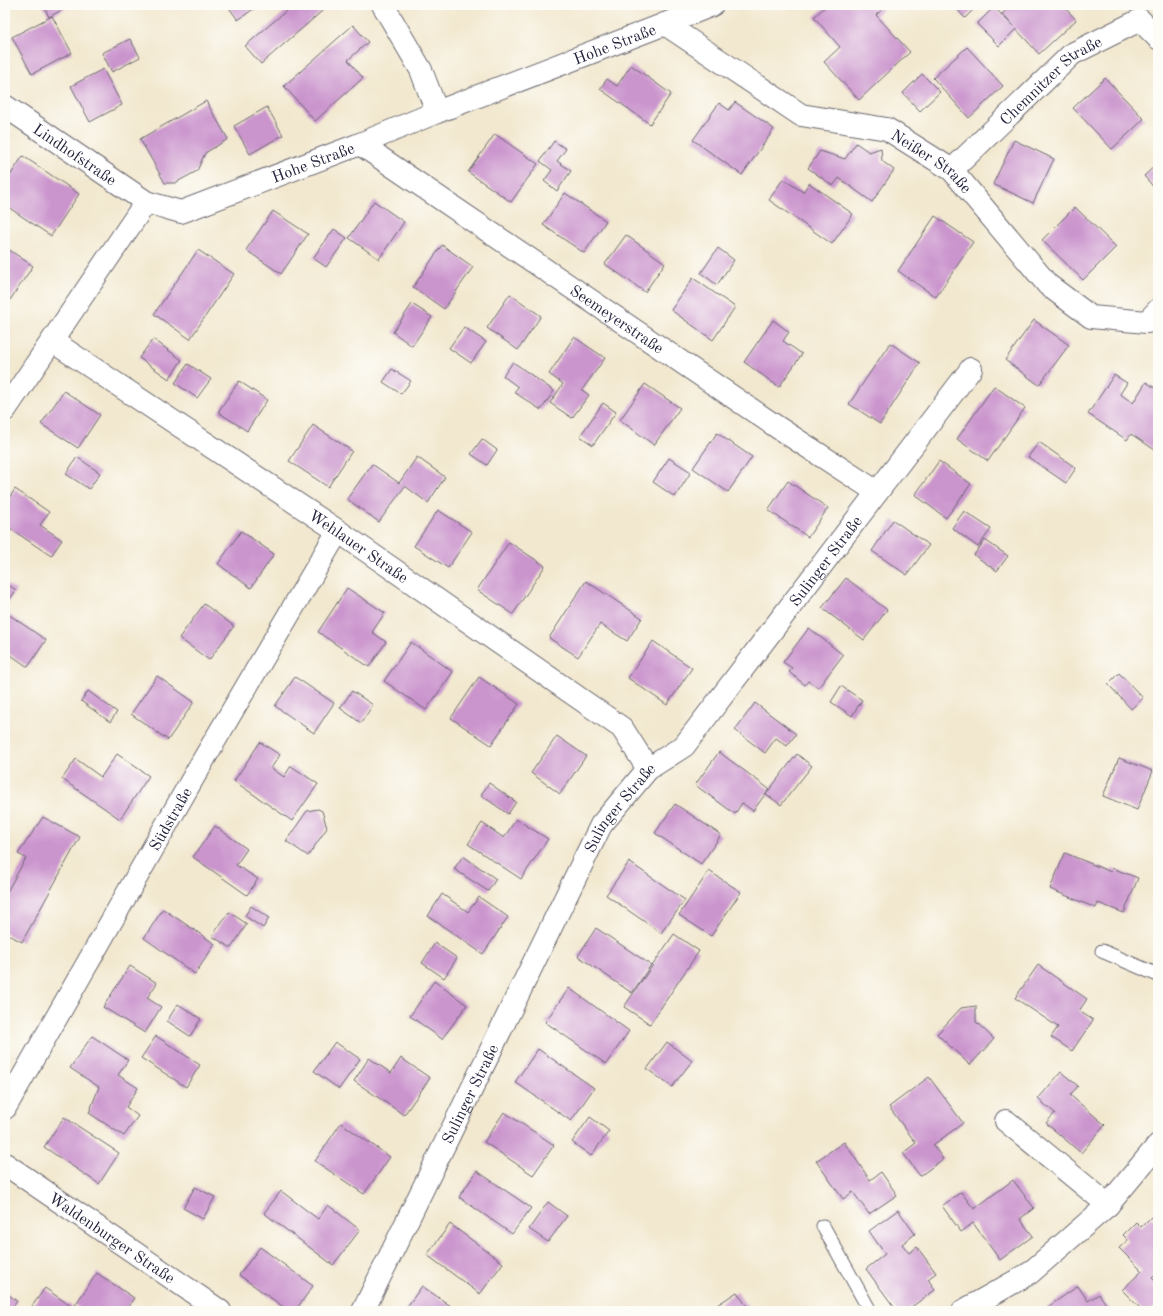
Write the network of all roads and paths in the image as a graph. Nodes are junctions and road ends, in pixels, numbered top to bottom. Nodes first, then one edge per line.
1 (383, 5) edge
2 (712, 5) edge
3 (665, 24) junction
4 (1158, 38) edge
5 (5, 106) edge
6 (437, 112) junction
7 (360, 144) junction
8 (952, 170) junction
9 (146, 202) junction
10 (1152, 316) edge
11 (52, 341) junction
12 (971, 369) dead end
13 (5, 410) edge
14 (876, 492) junction
15 (338, 531) junction
16 (648, 769) junction
17 (1102, 951) dead end
18 (1158, 975) edge
19 (5, 1108) edge
20 (1006, 1121) dead end
21 (1158, 1145) edge
22 (5, 1164) edge
23 (1108, 1205) junction
24 (822, 1226) dead end
25 (220, 1311) edge
26 (363, 1311) edge
27 (870, 1311) edge
28 (963, 1311) edge

1 - 6 street
2 - 3 street, Hohe Straße
3 - 6 street, Hohe Straße
3 - 8 street, Neißer Straße
4 - 8 street, Chemnitzer Straße
5 - 9 street, Lindhofstraße
6 - 7 street, Hohe Straße
7 - 9 street, Hohe Straße
7 - 14 street, Seemeyerstraße
8 - 10 street, Neißer Straße
9 - 11 street
11 - 13 street
11 - 15 street, Wehlauer Straße
12 - 14 street, Sulinger Straße
14 - 16 street, Sulinger Straße
15 - 16 street, Wehlauer Straße
15 - 19 street, Südstraße
16 - 26 street, Sulinger Straße
17 - 18 lane
20 - 23 street
21 - 23 street
22 - 25 street, Waldenburger Straße
23 - 28 street
24 - 27 lane

